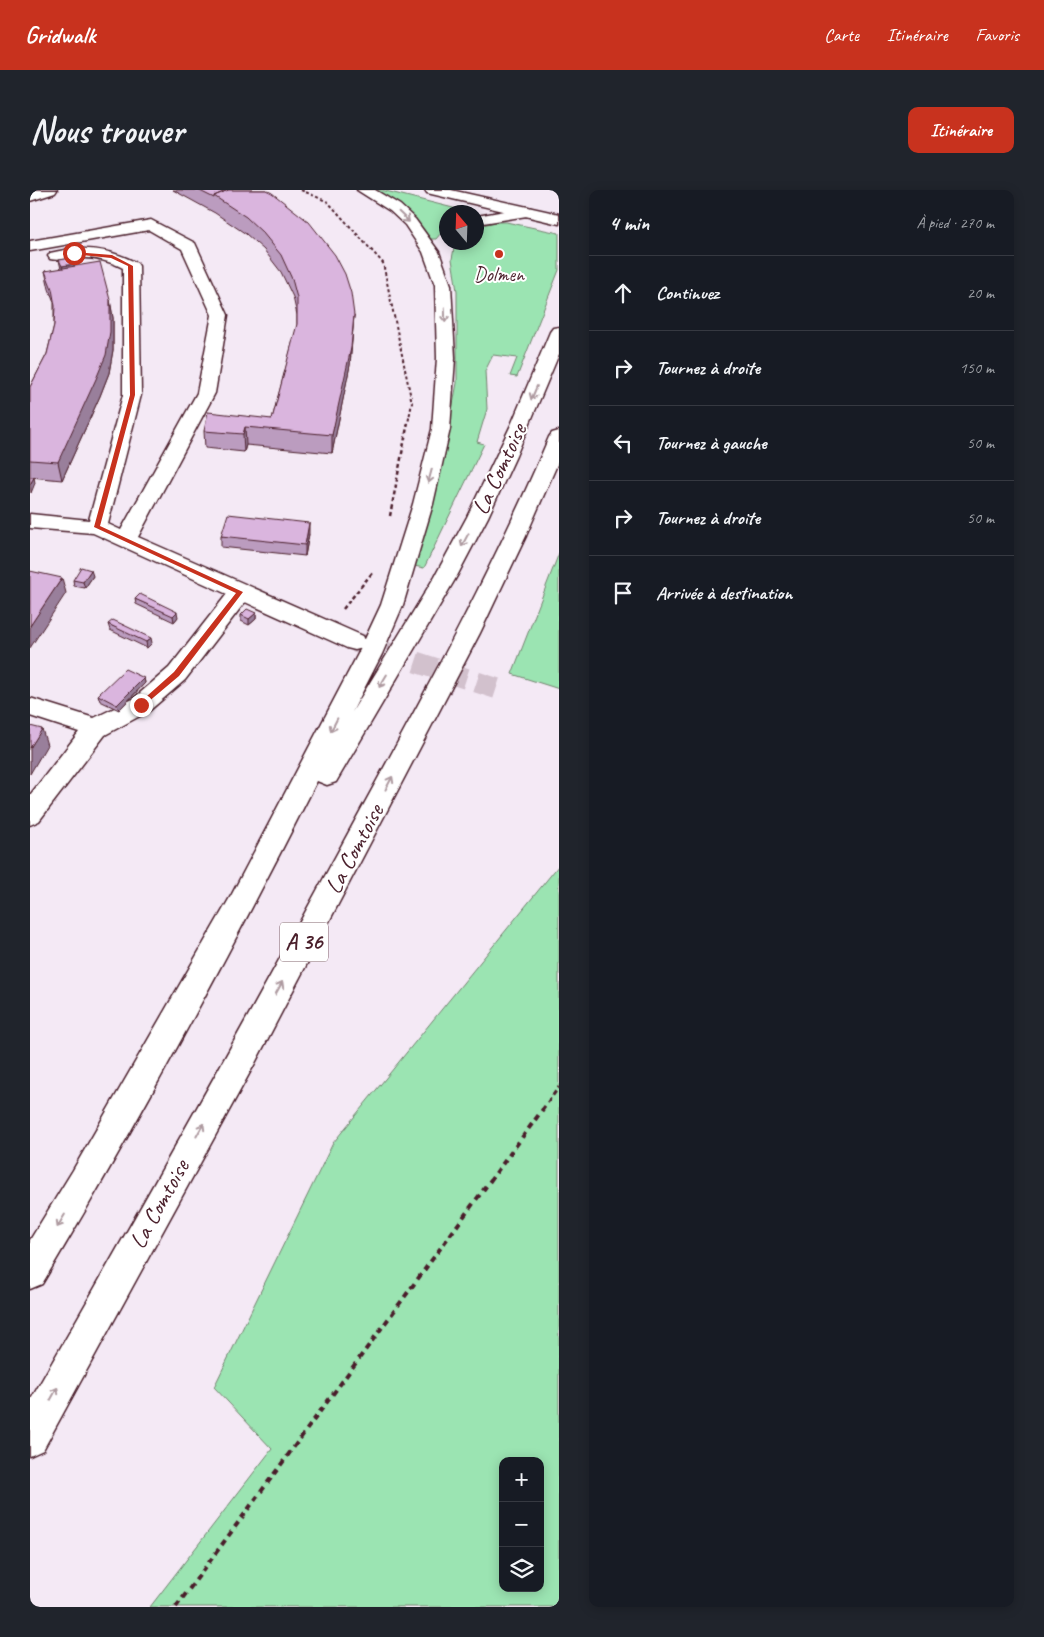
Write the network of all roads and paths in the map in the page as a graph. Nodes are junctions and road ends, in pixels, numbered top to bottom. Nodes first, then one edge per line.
1 (50, 190) edge
2 (302, 190) edge
3 (364, 190) edge
4 (432, 190) edge
5 (30, 197) edge
6 (528, 212) junction
7 (484, 218) edge
8 (559, 219) edge
9 (30, 246) edge
10 (443, 250) edge
11 (30, 261) edge
12 (438, 267) junction
13 (559, 332) edge
14 (559, 437) edge
15 (390, 516) dead end
16 (30, 521) edge
17 (97, 527) junction
18 (126, 539) junction
19 (374, 570) dead end
20 (240, 592) junction
21 (326, 629) junction
22 (355, 642) tunnel mouth
23 (30, 707) edge
24 (96, 728) junction
25 (30, 814) edge
26 (559, 1087) edge
27 (86, 1179) junction
28 (30, 1272) edge
29 (30, 1437) edge
30 (176, 1607) edge

1 - 5 main road
2 - 15 path
3 -> 12 main road
4 - 6 main road
6 - 7 main road
6 - 8 main road
9 - 18 main road
10 - 12 main road
11 - 17 main road
12 -> 27 main road
13 -> 27 main road, La Comtoise / A 36
29 -> 14 main road, La Comtoise / A 36
16 - 17 main road
17 - 18 main road
18 - 20 main road
19 - 21 path
20 - 21 main road
20 - 24 main road
21 - 22 main road
23 - 24 main road
24 - 25 main road
26 - 30 path
27 -> 28 main road, La Comtoise / A 36

